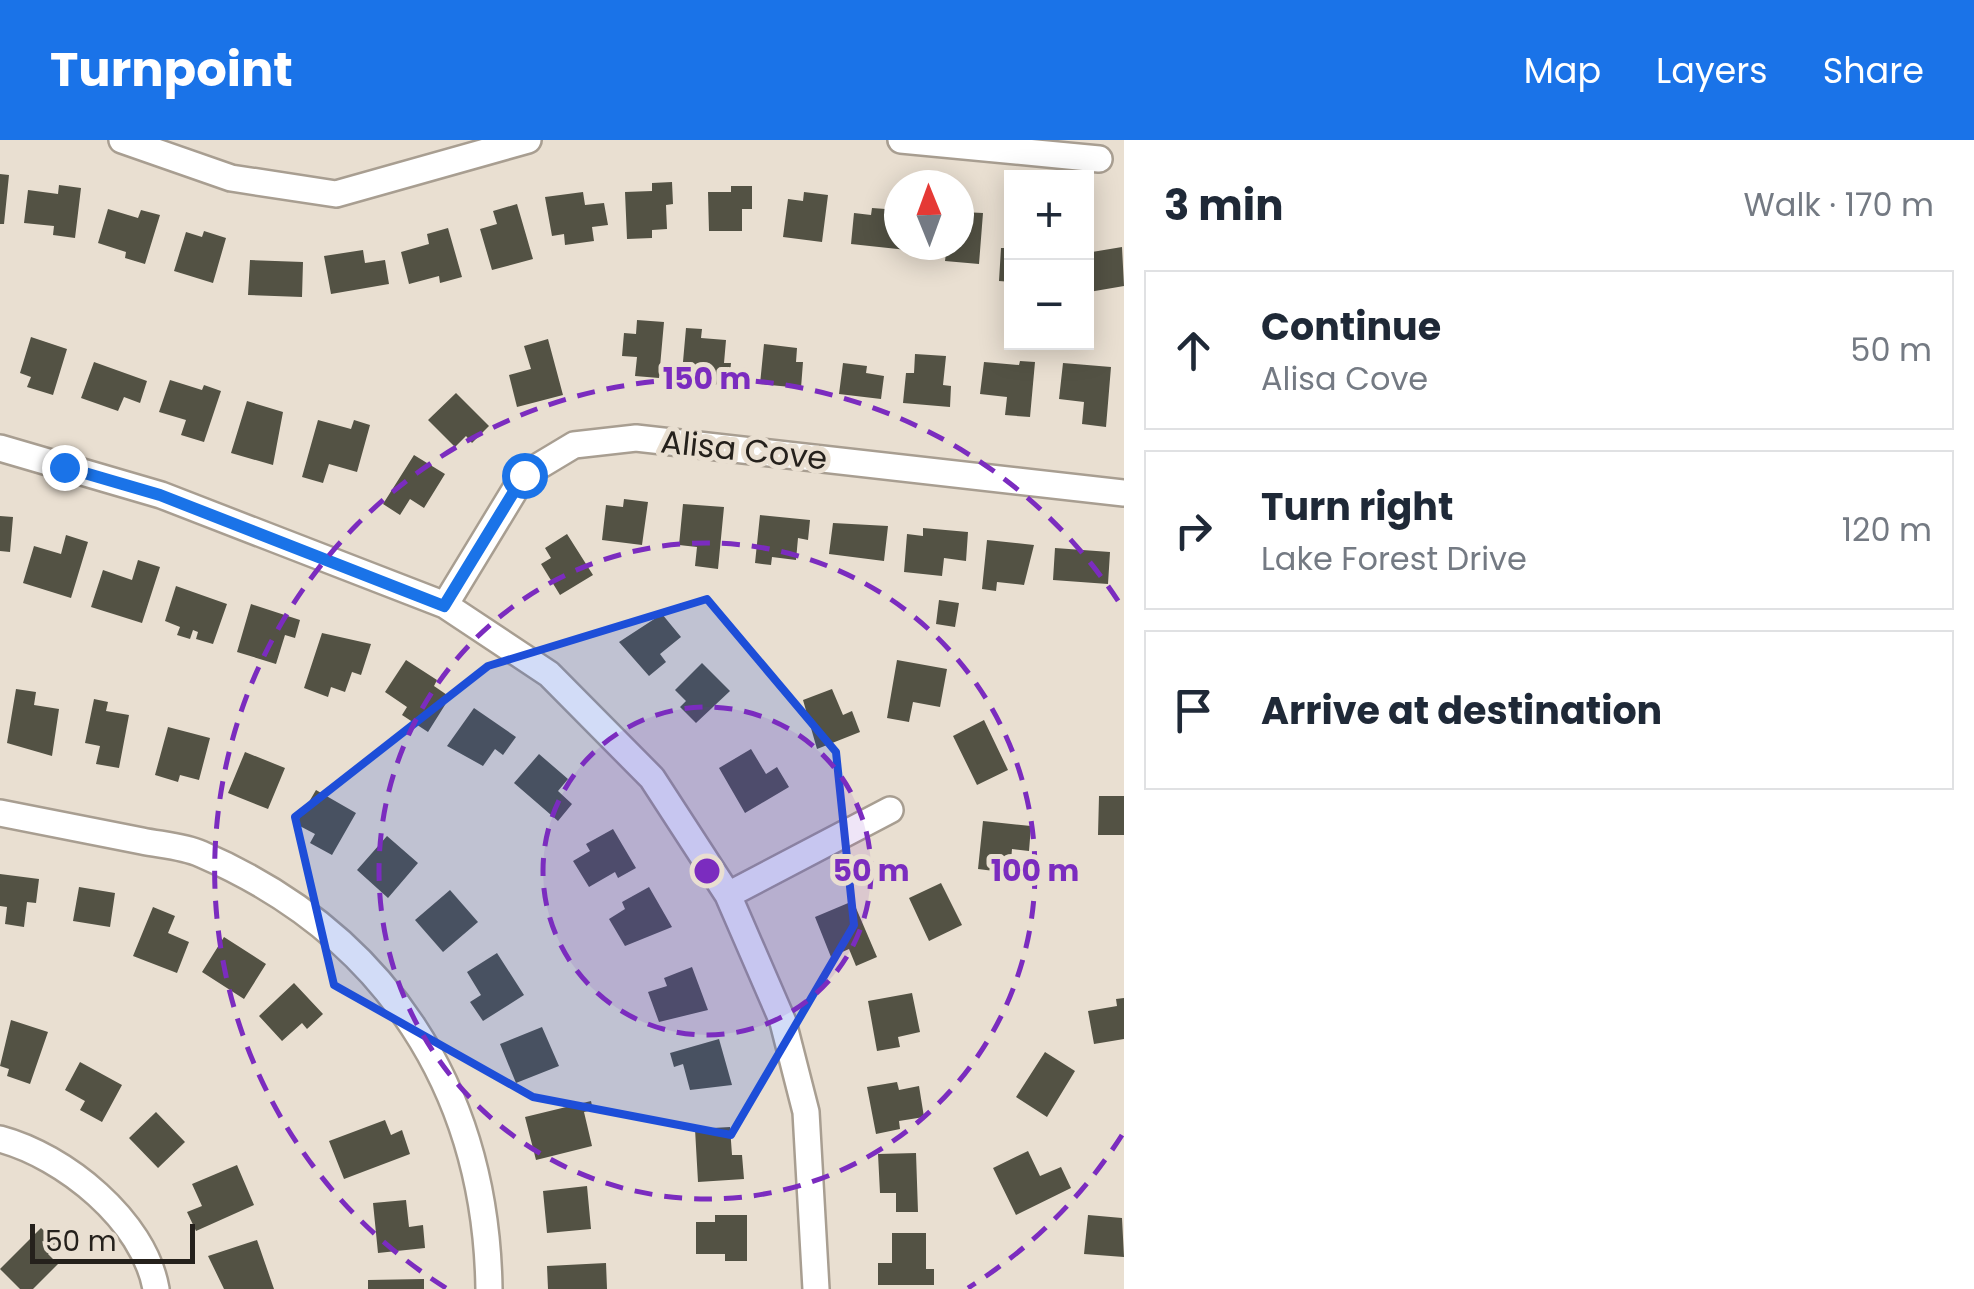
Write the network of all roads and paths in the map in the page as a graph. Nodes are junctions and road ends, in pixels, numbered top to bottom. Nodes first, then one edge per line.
1 (122, 140) edge
2 (528, 140) edge
3 (901, 140) edge
4 (1099, 159) dead end
5 (0, 448) edge
6 (1124, 493) edge
7 (444, 606) junction
8 (890, 810) dead end
9 (0, 812) edge
10 (728, 895) junction
11 (0, 1139) edge
12 (156, 1289) edge
13 (490, 1289) edge
14 (816, 1289) edge

1 - 2 street
3 - 4 street
5 - 7 street
6 - 7 street, Alisa Cove
7 - 10 street
8 - 10 street
9 - 13 street
10 - 14 street
11 - 12 street

